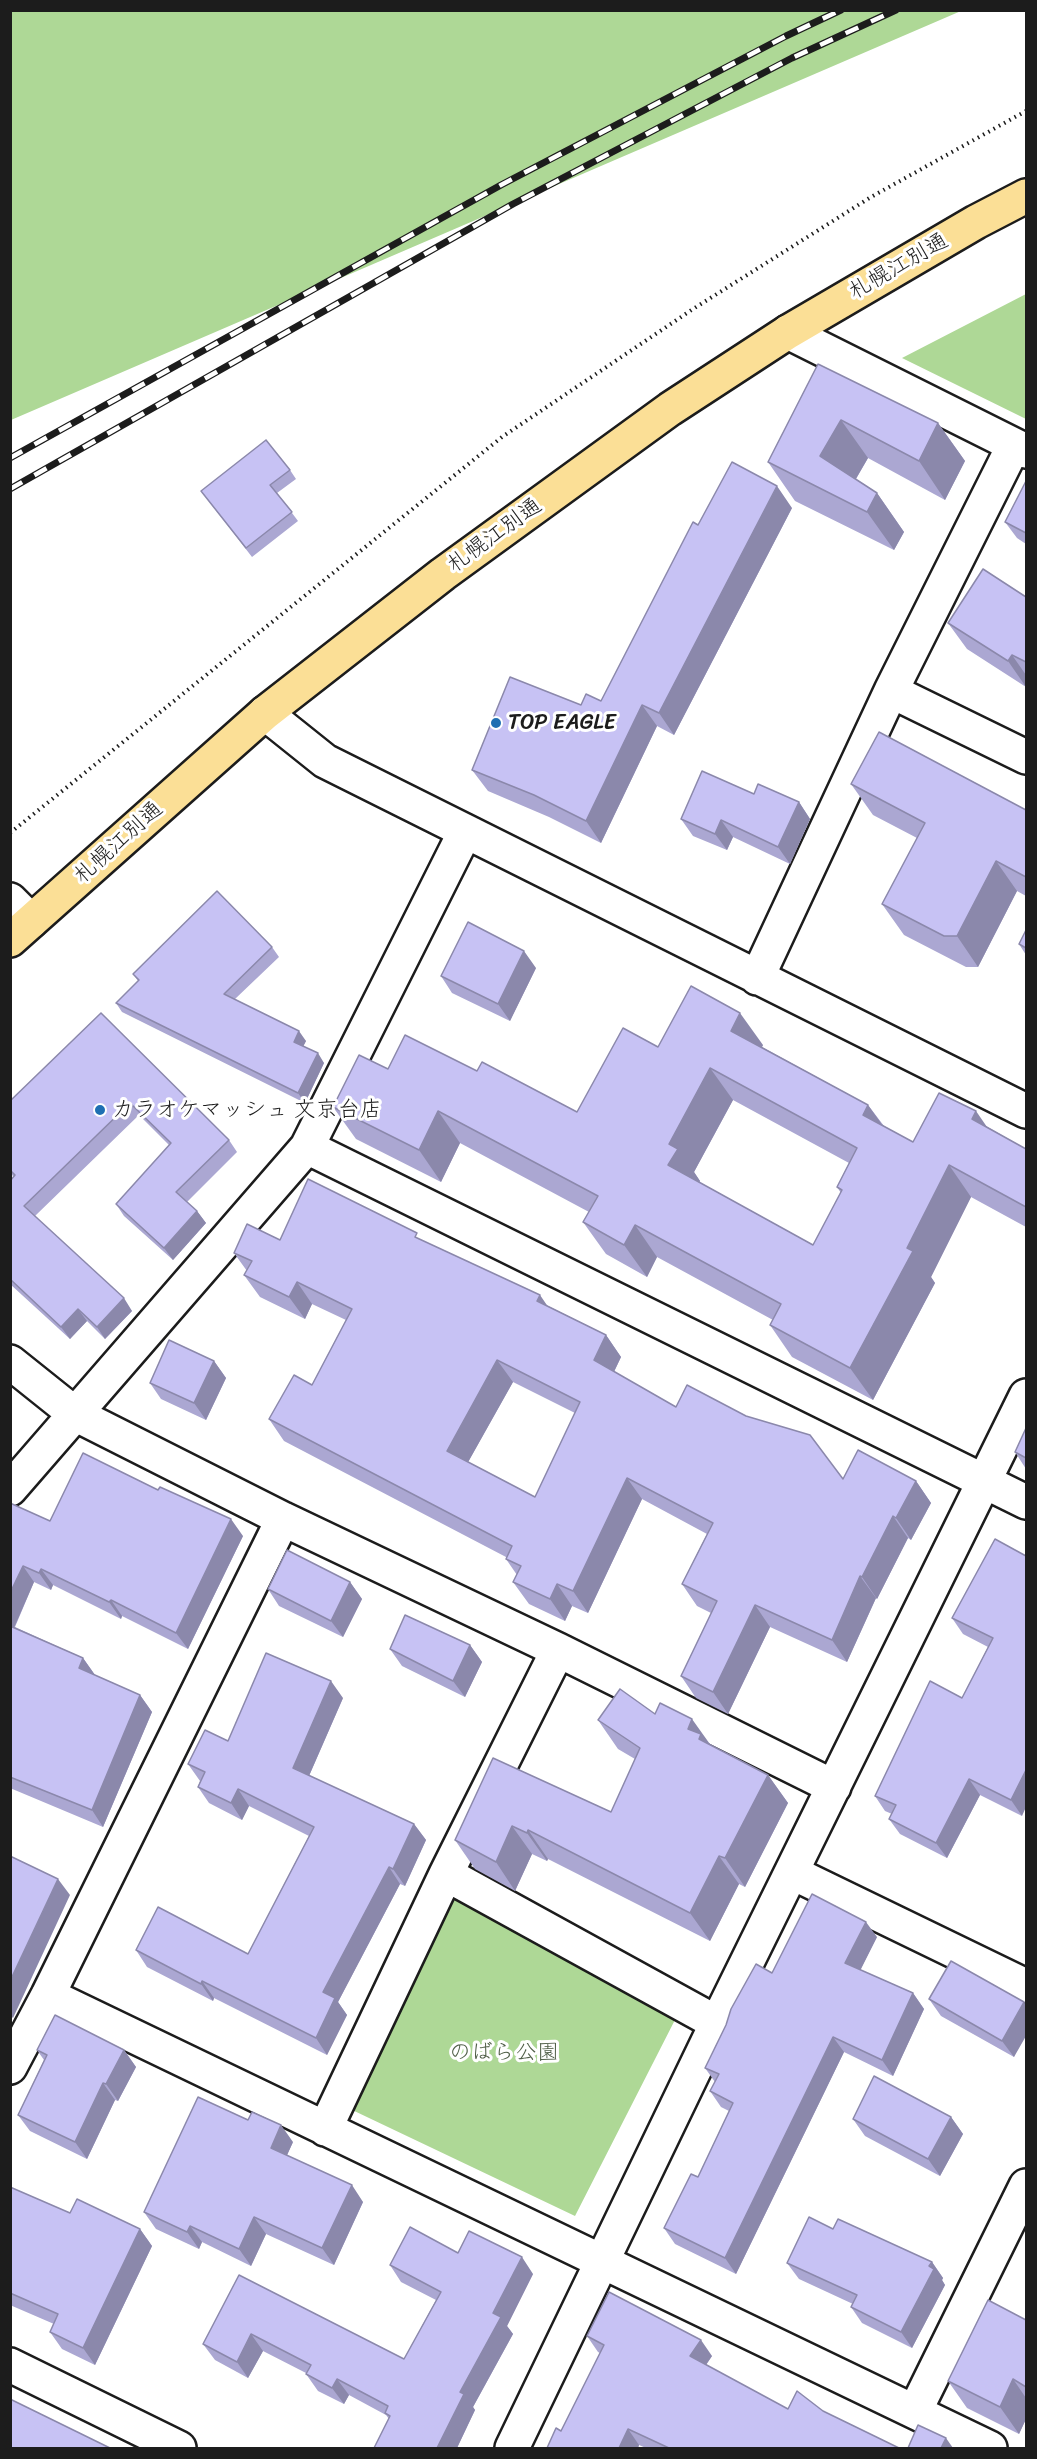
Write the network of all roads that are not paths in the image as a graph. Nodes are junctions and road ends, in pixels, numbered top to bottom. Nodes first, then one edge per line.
1 (1026, 196) edge
2 (788, 333) junction
3 (1020, 448) edge
4 (891, 691) junction
5 (265, 713) junction
6 (1026, 757) edge
7 (465, 832) junction
8 (17, 920) edge
9 (757, 978) junction
10 (1026, 1111) edge
11 (308, 1147) junction
12 (10, 1362) edge
13 (1026, 1396) edge
14 (75, 1414) junction
15 (983, 1481) junction
16 (10, 1489) edge
17 (1026, 1502) edge
18 (283, 1519) junction
19 (558, 1650) junction
20 (834, 1786) junction
21 (793, 1873) junction
22 (446, 1874) junction
23 (1026, 1986) edge
24 (48, 1995) junction
25 (717, 2023) junction
26 (10, 2067) edge
27 (325, 2129) junction
28 (1026, 2186) edge
29 (602, 2261) junction
30 (10, 2365) edge
31 (915, 2411) junction
32 (179, 2448) edge
33 (512, 2448) edge
34 (990, 2448) edge

1 - 2 highway, 札幌江別通
2 - 3 street
2 - 5 highway, 札幌江別通
3 - 4 street
4 - 6 street
4 - 9 street
5 - 7 street
5 - 8 highway, 札幌江別通
7 - 9 street
7 - 11 street
9 - 10 street
11 - 14 street
11 - 15 street
12 - 14 street
13 - 15 street
14 - 16 street
14 - 18 street
15 - 17 street
15 - 20 street
18 - 19 street
18 - 24 street
19 - 20 street
19 - 22 street
20 - 21 street
21 - 23 street
21 - 25 street
22 - 25 street
22 - 27 street
24 - 26 street
24 - 27 street
25 - 29 street
27 - 29 street
28 - 31 street
29 - 31 street
29 - 33 street
30 - 32 street
31 - 34 street

